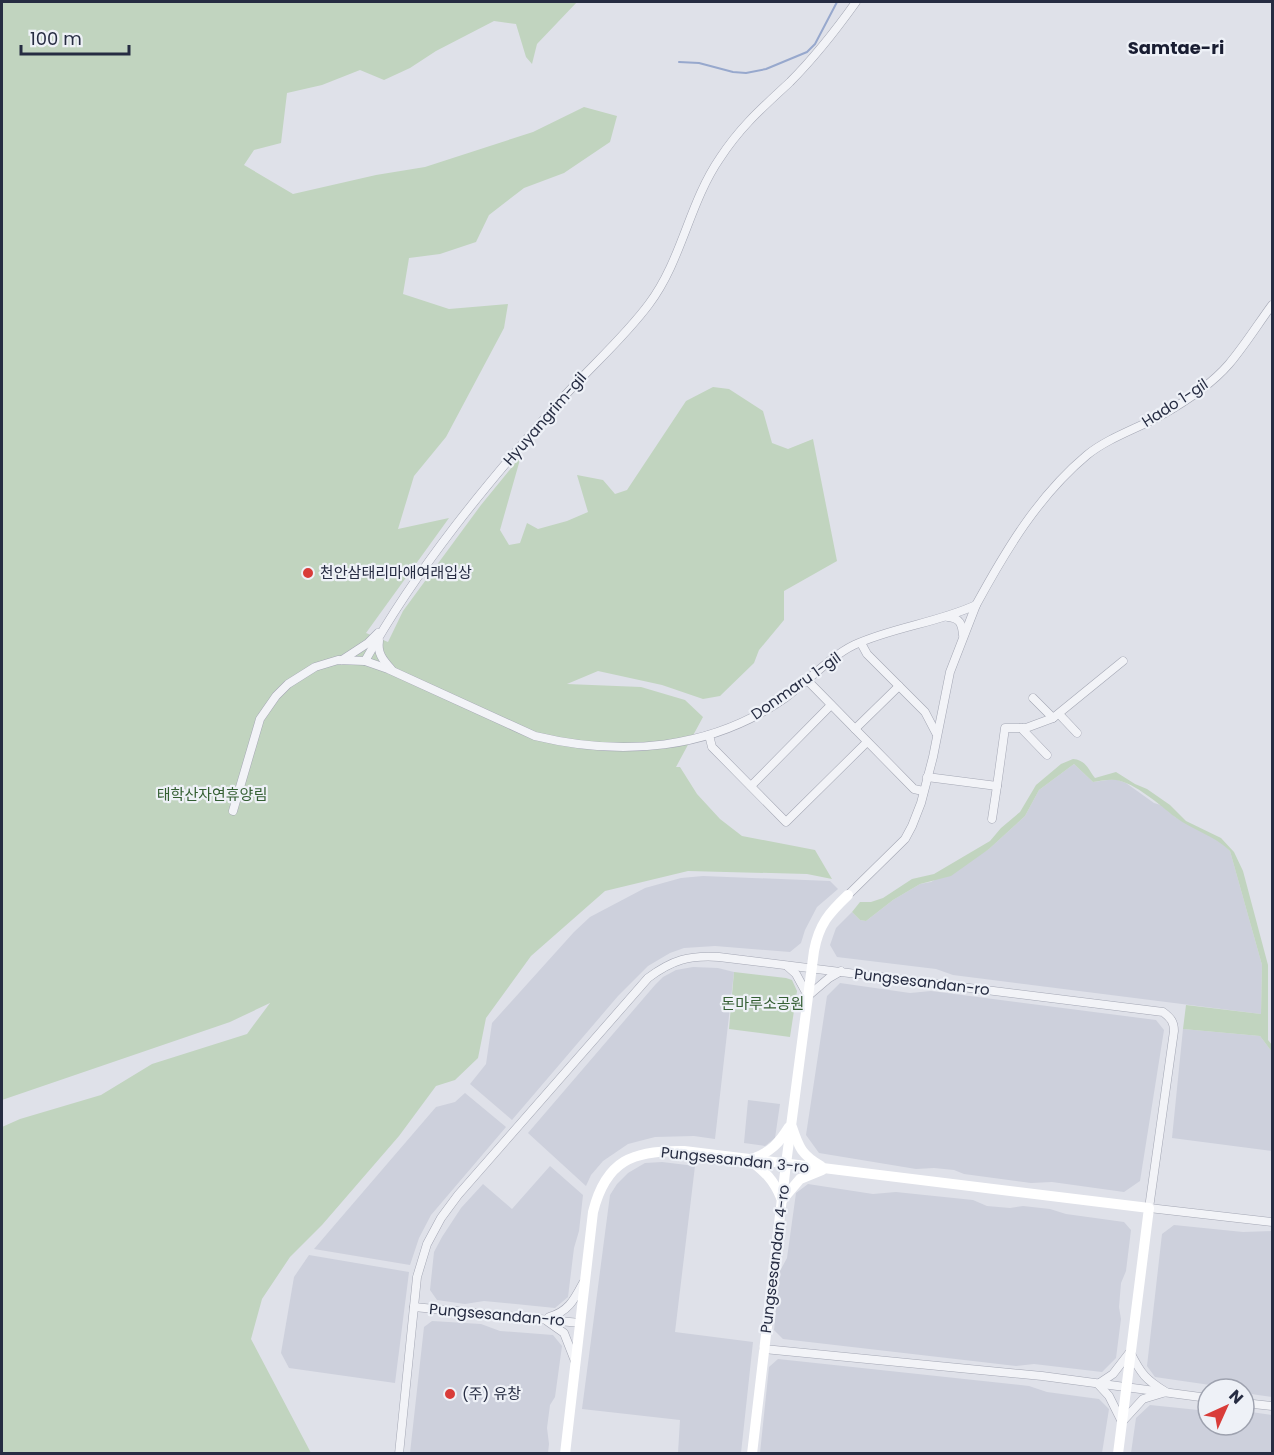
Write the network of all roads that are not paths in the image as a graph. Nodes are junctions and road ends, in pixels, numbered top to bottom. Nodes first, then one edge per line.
1 (856, 2) edge
2 (1272, 304) edge
3 (976, 605) junction
4 (944, 617) junction
5 (387, 623) junction
6 (380, 634) junction
7 (963, 637) junction
8 (861, 643) junction
9 (341, 660) junction
10 (365, 661) junction
11 (1123, 661) dead end
12 (392, 670) junction
13 (807, 680) junction
14 (899, 686) junction
15 (1033, 698) dead end
16 (942, 704) junction
17 (831, 705) junction
18 (925, 712) junction
19 (1056, 716) junction
20 (1021, 728) junction
21 (855, 729) junction
22 (1077, 733) dead end
23 (936, 734) junction
24 (709, 735) junction
25 (867, 742) junction
26 (1047, 755) dead end
27 (927, 777) junction
28 (751, 786) junction
29 (997, 786) junction
30 (923, 791) junction
31 (233, 811) dead end
32 (992, 819) dead end
33 (848, 895) joint
34 (786, 965) junction
35 (812, 968) junction
36 (841, 971) junction
37 (808, 996) junction
38 (791, 1124) junction
39 (750, 1160) junction
40 (786, 1164) junction
41 (825, 1169) junction
42 (782, 1201) junction
43 (1149, 1208) junction
44 (1272, 1222) edge
45 (585, 1279) junction
46 (414, 1307) junction
47 (543, 1319) junction
48 (580, 1323) junction
49 (764, 1349) junction
50 (1130, 1352) junction
51 (576, 1362) junction
52 (1098, 1384) junction
53 (1126, 1388) junction
54 (1166, 1392) junction
55 (1196, 1396) edge
56 (1256, 1404) edge
57 (1272, 1406) edge
58 (1122, 1422) junction
59 (399, 1454) edge
60 (565, 1454) edge
61 (752, 1454) edge
62 (1118, 1454) edge

1 - 5 street, Hyuyangrim-gil
2 - 3 street, Hado 1-gil
3 - 4 street, Donmaru 1-gil
3 - 7 street
4 - 7 street
4 - 8 street, Donmaru 1-gil
5 - 6 street, Hyuyangrim-gil
5 - 9 street
6 - 10 street, Hyuyangrim-gil
6 - 12 street
7 - 16 street
8 - 13 street, Donmaru 1-gil
8 - 14 street
9 - 10 street
9 - 31 street
10 - 12 street, Donmaru 1-gil
11 - 19 street
12 - 24 street, Donmaru 1-gil
13 - 17 street
13 - 24 street, Donmaru 1-gil
14 - 18 street
14 - 21 street
15 - 19 street
16 - 18 street
16 - 23 street
17 - 21 street
17 - 28 street
18 - 23 street
19 - 20 street
19 - 22 street
20 - 26 street
20 - 29 street
21 - 25 street
23 - 27 street
24 - 28 street
25 - 28 street
25 - 30 street
27 - 29 street
27 - 30 street
29 - 32 street
30 - 33 street
33 - 35 street, Pungsesandan 4-ro
34 - 35 street, Pungsesandan-ro
34 - 37 street
34 - 46 street, Pungsesandan-ro
35 - 36 street, Pungsesandan-ro
35 - 37 street, Pungsesandan 4-ro
36 - 37 street
36 - 43 street, Pungsesandan-ro
37 - 38 street, Pungsesandan 4-ro
38 - 39 street
38 - 40 street, Pungsesandan 4-ro
38 - 41 street
39 - 40 street, Pungsesandan 3-ro
39 - 42 street
39 - 45 street, Pungsesandan 3-ro
40 - 41 street, Pungsesandan 3-ro
40 - 42 street, Pungsesandan 4-ro
41 - 42 street
41 - 43 street, Pungsesandan 3-ro
42 - 49 street, Pungsesandan 4-ro
43 - 44 street
43 - 50 street, Pungsesandan-ro
45 - 47 street
45 - 48 street, Pungsesandan 3-ro
46 - 47 street, Pungsesandan-ro
46 - 59 street, Pungsesandan-ro
47 - 48 street, Pungsesandan-ro
47 - 51 street
48 - 51 street, Pungsesandan 3-ro
49 - 52 street, Pungsesandan 4-ro
49 - 61 street, Pungsesandan 4-ro
50 - 52 street
50 - 53 street, Pungsesandan-ro
50 - 54 street
51 - 60 street, Pungsesandan 3-ro
52 - 53 street, Pungsesandan 4-ro
52 - 58 street
53 - 54 street, Pungsesandan 4-ro
53 - 58 street, Pungsesandan-ro
54 - 55 street, Pungsesandan 4-ro
54 - 58 street
56 - 57 street
58 - 62 street, Pungsesandan-ro

